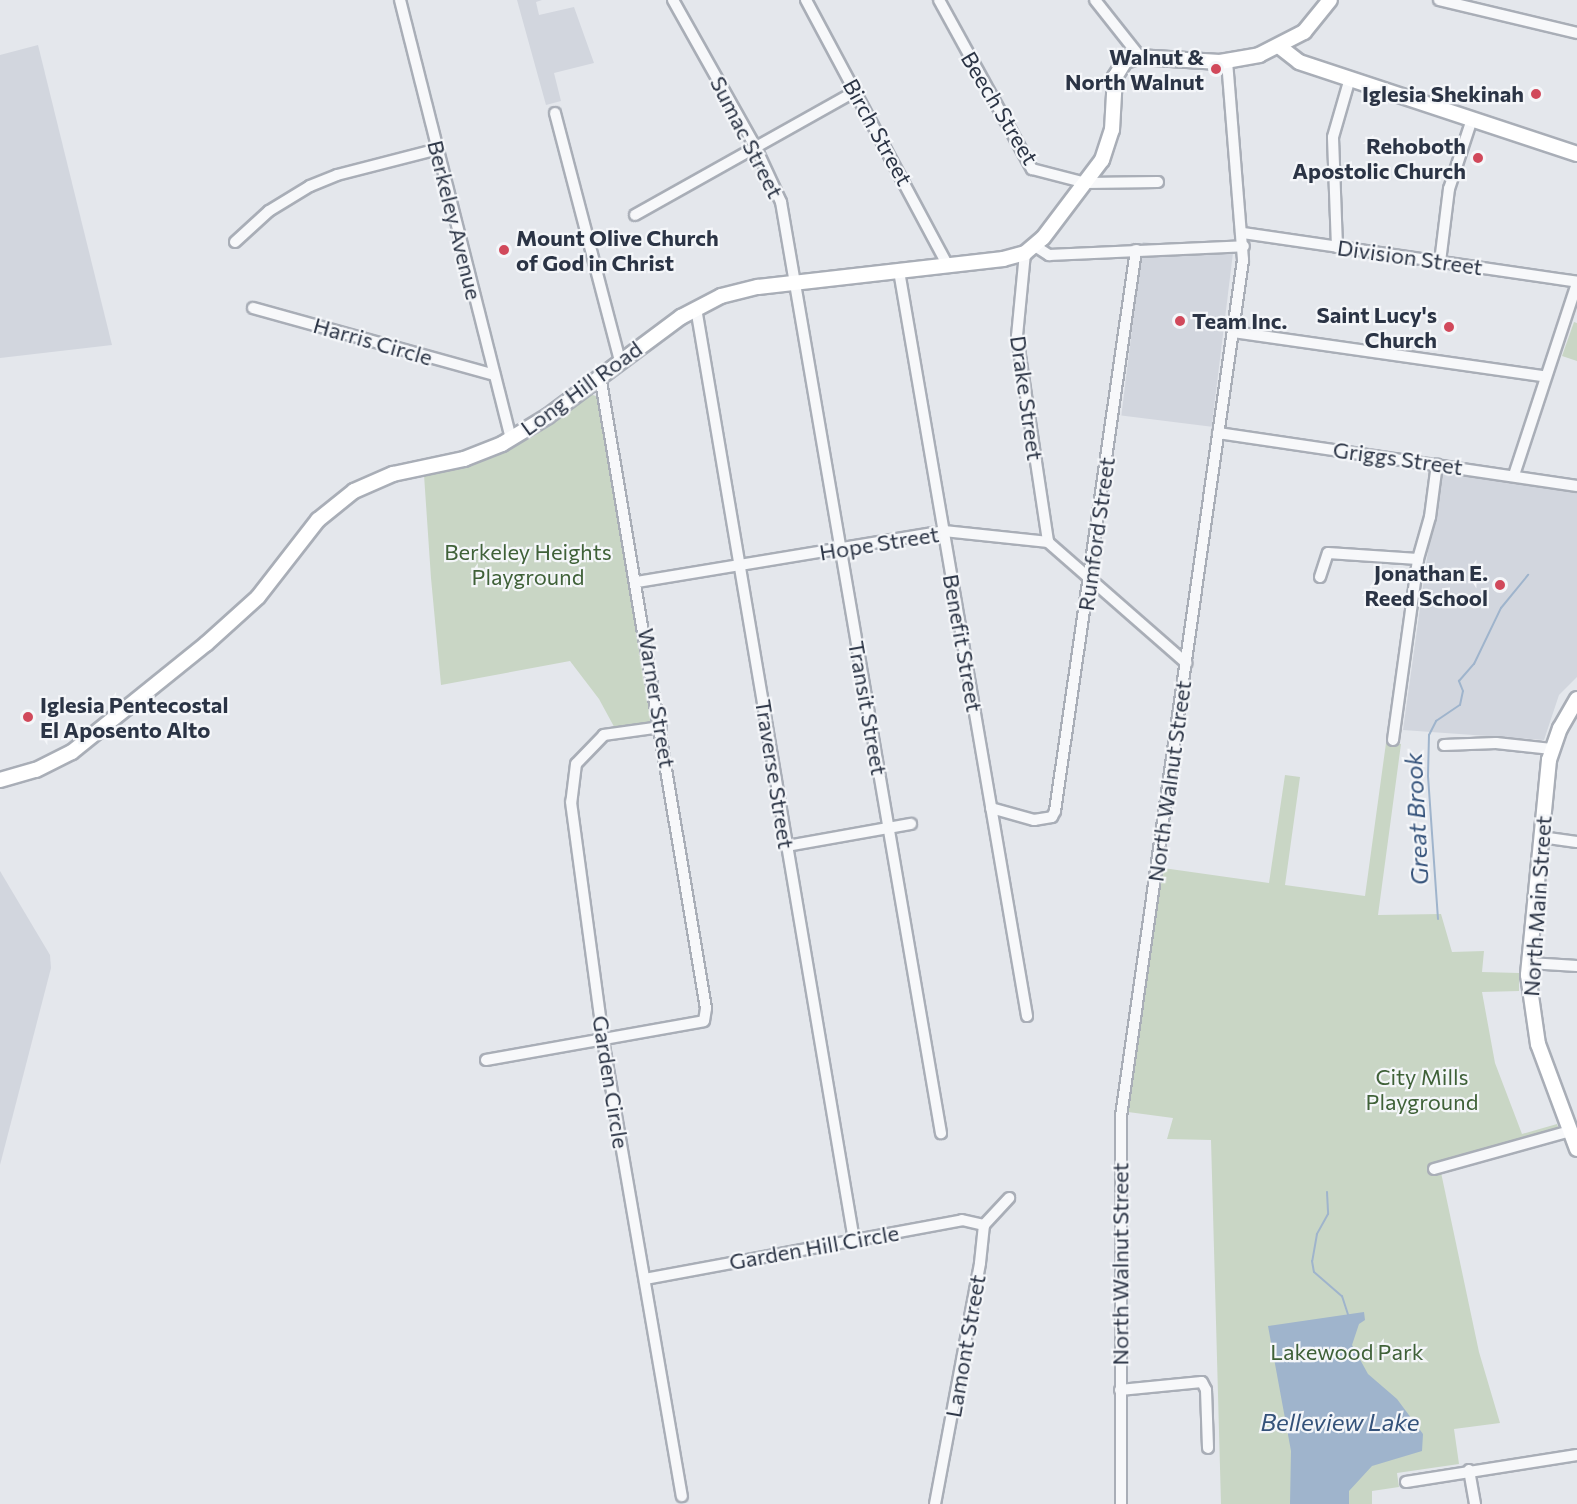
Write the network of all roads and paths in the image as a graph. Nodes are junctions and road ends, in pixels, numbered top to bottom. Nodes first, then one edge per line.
1 (400, 0) edge
2 (673, 0) edge
3 (806, 0) edge
4 (939, 0) edge
5 (1095, 0) edge
6 (1330, 0) edge
7 (1439, 0) edge
8 (1577, 33) edge
9 (1280, 47) junction
10 (1140, 57) junction
11 (1227, 61) junction
12 (1350, 78) junction
13 (856, 91) junction
14 (555, 113) dead end
15 (1472, 119) junction
16 (756, 148) junction
17 (438, 149) junction
18 (1577, 154) edge
19 (1158, 182) dead end
20 (1086, 183) junction
21 (635, 215) dead end
22 (1243, 233) junction
23 (235, 242) dead end
24 (1244, 246) junction
25 (1337, 247) junction
26 (1030, 249) junction
27 (1136, 250) junction
28 (1440, 262) junction
29 (948, 266) junction
30 (899, 271) junction
31 (796, 282) junction
32 (1577, 283) edge
33 (253, 308) dead end
34 (696, 308) junction
35 (1233, 332) junction
36 (620, 360) junction
37 (494, 375) junction
38 (600, 375) junction
39 (1544, 376) junction
40 (1218, 433) junction
41 (511, 439) junction
42 (1437, 464) junction
43 (1514, 475) junction
44 (1577, 486) edge
45 (944, 531) junction
46 (1048, 543) junction
47 (841, 549) junction
48 (1418, 560) junction
49 (741, 567) junction
50 (1320, 577) dead end
51 (1089, 579) junction
52 (637, 582) junction
53 (1186, 663) junction
54 (1577, 699) edge
55 (661, 728) junction
56 (1394, 740) dead end
57 (1443, 745) dead end
58 (1552, 748) junction
59 (0, 780) edge
60 (991, 808) junction
61 (911, 824) dead end
62 (889, 828) junction
63 (1541, 837) junction
64 (1577, 842) edge
65 (787, 846) junction
66 (1529, 963) junction
67 (1577, 966) edge
68 (1027, 1016) dead end
69 (603, 1040) junction
70 (486, 1060) dead end
71 (1570, 1131) junction
72 (941, 1133) dead end
73 (1577, 1149) edge
74 (1434, 1169) dead end
75 (1009, 1198) dead end
76 (984, 1225) junction
77 (854, 1240) junction
78 (645, 1279) junction
79 (1120, 1390) junction
80 (1208, 1448) dead end
81 (1577, 1455) edge
82 (1469, 1470) junction
83 (1406, 1482) dead end
84 (682, 1496) dead end
85 (935, 1504) edge
86 (1121, 1504) edge
87 (1475, 1504) edge

1 - 17 street, Berkeley Avenue
2 - 16 street, Sumac Street
3 - 13 street, Birch Street
4 - 20 street, Beech Street
5 - 10 street
6 - 9 main road
7 - 8 street
9 - 11 main road
9 - 12 main road
10 - 11 main road
10 - 20 main road
11 - 22 street, North Walnut Street
12 - 15 main road
12 - 25 street
13 - 16 street
13 - 29 street, Birch Street
14 - 36 street
15 - 18 main road
15 - 28 street
16 - 21 street
16 - 31 street, Sumac Street
17 - 23 street
17 - 37 street, Berkeley Avenue
19 - 20 street, Beech Street
20 - 26 main road
22 - 24 street, North Walnut Street
22 - 25 street, Division Street
24 - 27 street
24 - 35 street, North Walnut Street
25 - 28 street, Division Street
26 - 27 street
26 - 29 main road, Long Hill Road
26 - 46 street, Drake Street
27 - 51 street, Rumford Street
28 - 32 street, Division Street
29 - 30 main road, Long Hill Road
30 - 31 main road, Long Hill Road
30 - 45 street, Benefit Street
31 - 34 main road, Long Hill Road
31 - 47 street, Transit Street
32 - 39 street
33 - 37 street, Harris Circle
34 - 36 main road, Long Hill Road
34 - 49 street, Traverse Street
35 - 39 street
35 - 40 street, North Walnut Street
36 - 38 main road, Long Hill Road
37 - 41 street, Berkeley Avenue
38 - 41 main road, Long Hill Road
38 - 52 street, Warner Street
39 - 43 street
40 - 42 street, Griggs Street
40 - 53 street, North Walnut Street
41 - 59 main road, Long Hill Road
42 - 43 street, Griggs Street
42 - 48 street
43 - 44 street, Griggs Street
45 - 46 street, Hope Street
45 - 47 street, Hope Street
45 - 60 street, Benefit Street
46 - 51 street
47 - 49 street, Hope Street
47 - 62 street, Transit Street
48 - 50 street
48 - 56 street
49 - 52 street, Hope Street
49 - 65 street, Traverse Street
51 - 53 street
51 - 60 street, Rumford Street
52 - 55 street, Warner Street
53 - 79 street, North Walnut Street
54 - 58 main road, North Main Street
55 - 69 street, Garden Circle
55 - 69 street, Warner Street
57 - 58 street
58 - 63 main road, North Main Street
60 - 68 street, Benefit Street
61 - 62 street
62 - 65 street
62 - 72 street, Transit Street
63 - 64 street
63 - 66 main road, North Main Street
65 - 77 street, Traverse Street
66 - 67 street
66 - 71 main road, North Main Street
69 - 70 street
69 - 78 street, Garden Circle
71 - 73 main road, North Main Street
71 - 74 street
75 - 76 street
76 - 77 street, Garden Hill Circle
76 - 85 street, Lamont Street
77 - 78 street, Garden Hill Circle
78 - 84 street, Garden Circle
79 - 80 street
79 - 86 street, North Walnut Street
81 - 82 street
82 - 83 street
82 - 87 street

